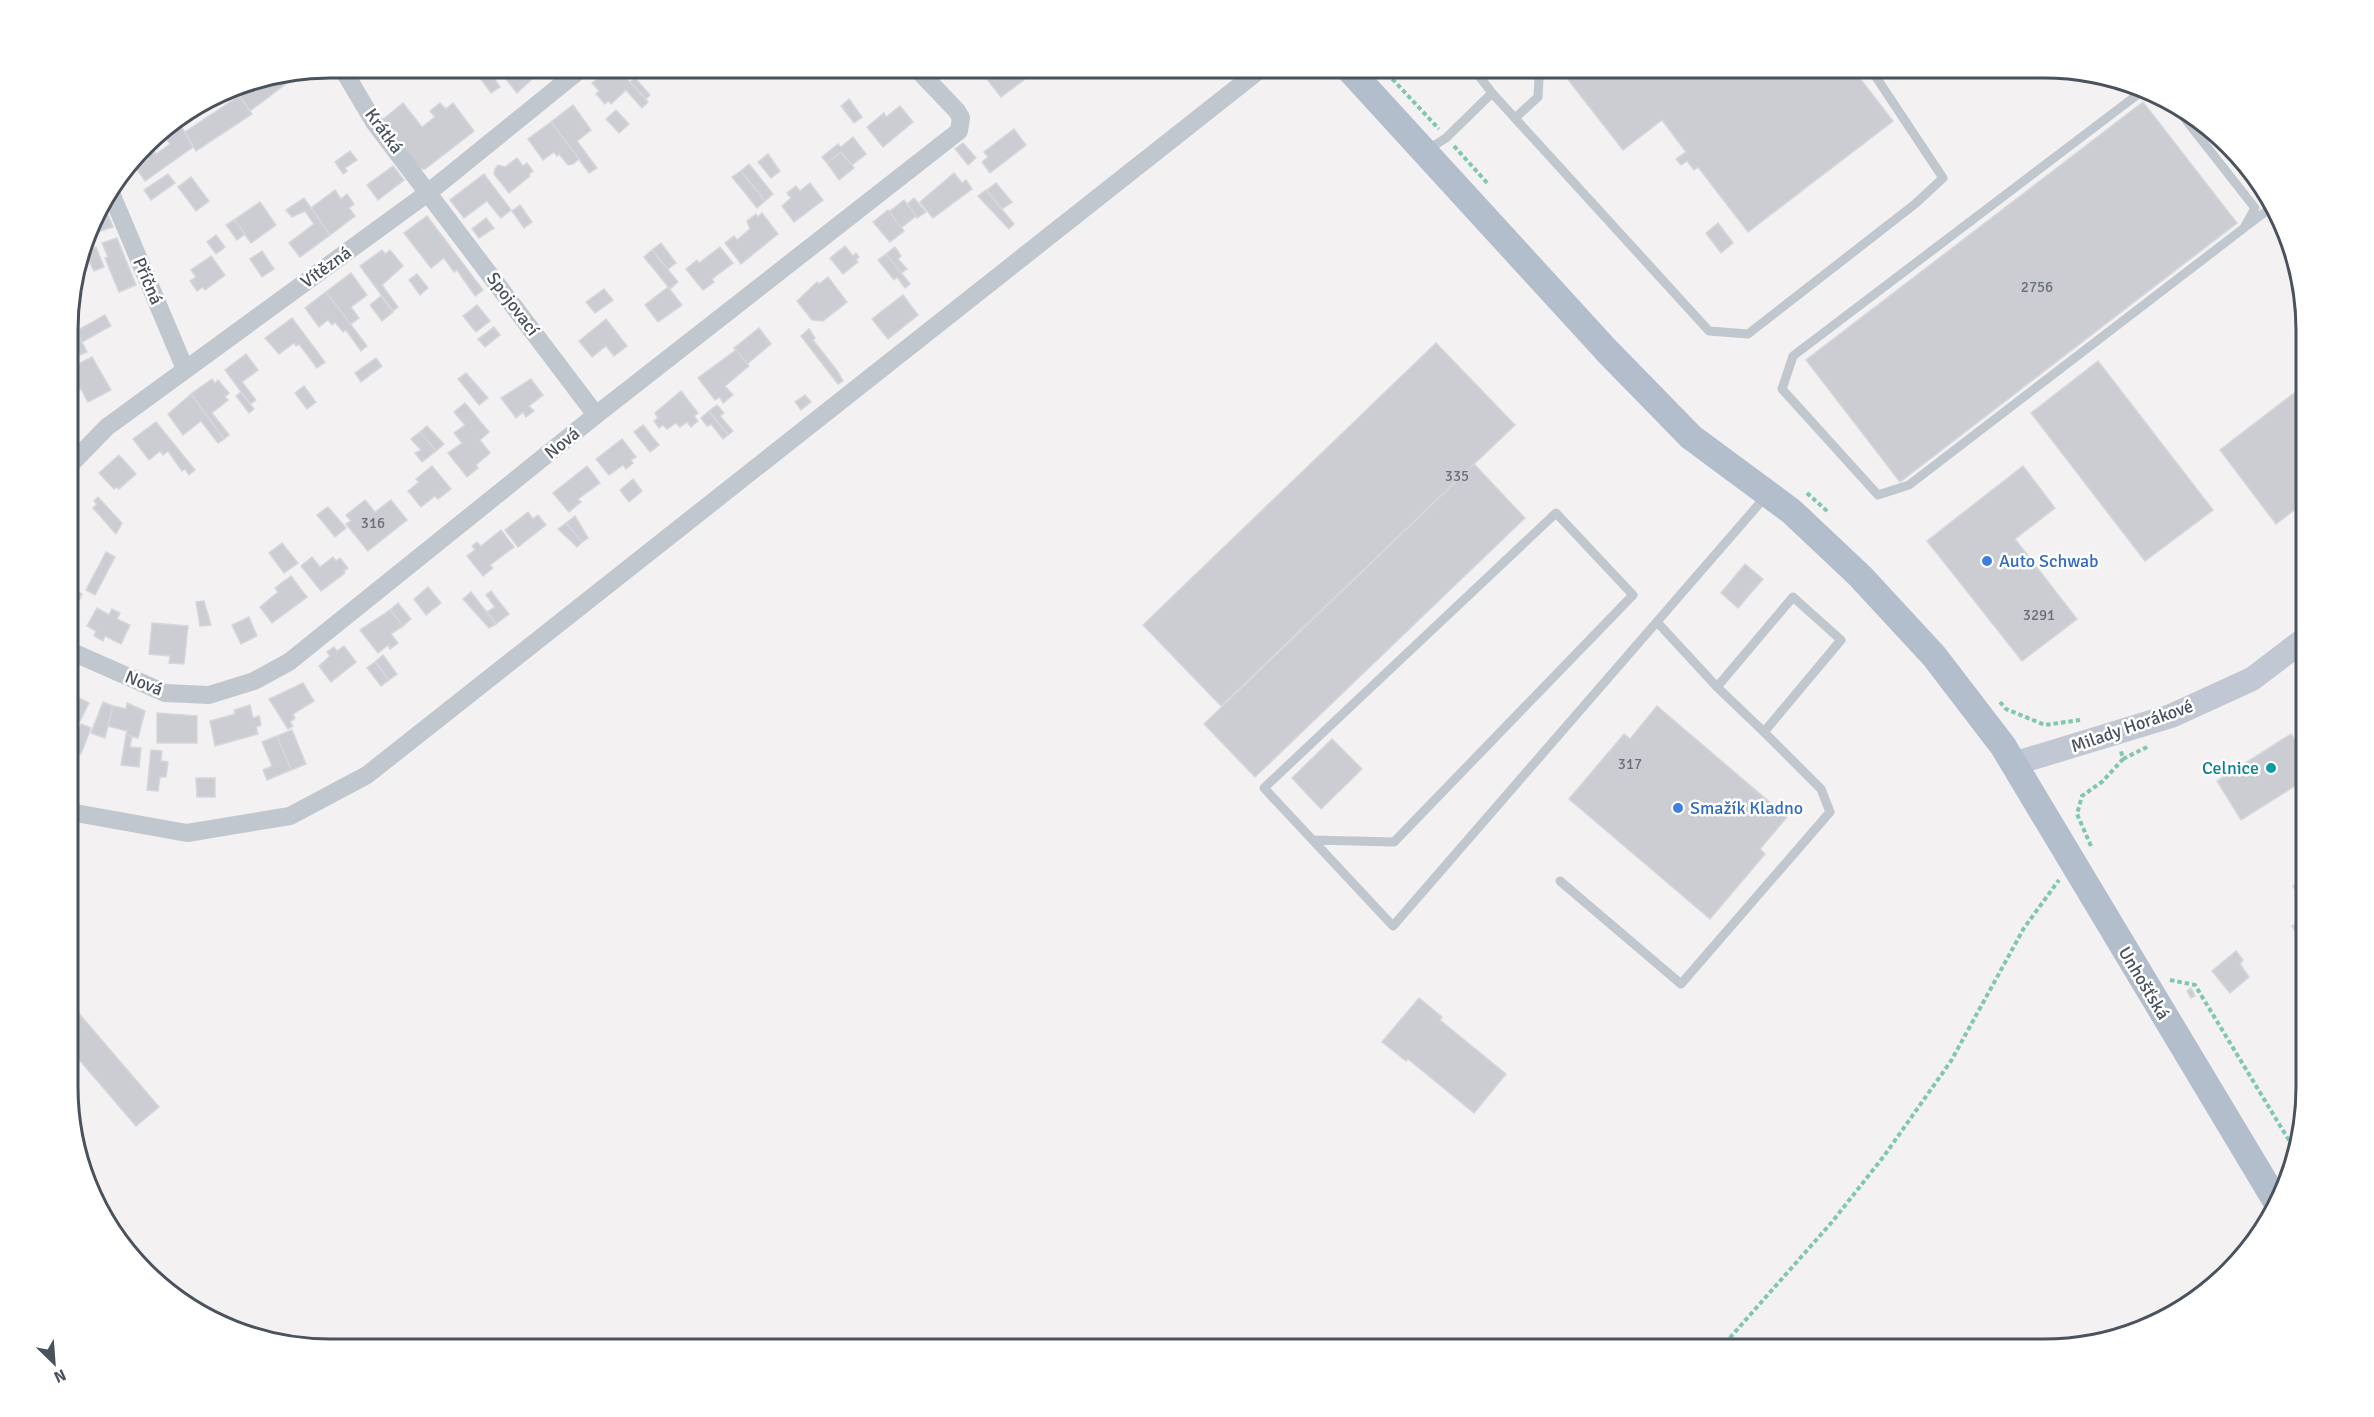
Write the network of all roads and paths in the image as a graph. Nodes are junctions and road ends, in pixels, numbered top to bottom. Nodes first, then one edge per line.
1 (348, 78) edge
2 (570, 78) edge
3 (926, 78) edge
4 (1249, 78) edge
5 (1357, 78) edge
6 (1481, 78) edge
7 (1538, 78) edge
8 (1877, 78) edge
9 (1492, 93) junction
10 (2136, 96) edge
11 (1515, 118) junction
12 (2190, 125) edge
13 (1425, 151) junction
14 (429, 192) junction
15 (114, 201) edge
16 (2266, 211) edge
17 (2244, 228) junction
18 (185, 369) junction
19 (596, 415) junction
20 (78, 457) edge
21 (1768, 494) junction
22 (1657, 622) junction
23 (2296, 651) edge
24 (78, 655) edge
25 (1717, 687) junction
26 (1764, 732) junction
27 (2013, 764) junction
28 (78, 814) edge
29 (1313, 840) junction
30 (2091, 846) dead end
31 (2085, 860) junction
32 (1560, 881) dead end
33 (2163, 979) dead end
34 (2290, 1141) edge
35 (2272, 1193) edge
36 (1729, 1339) edge

1 - 14 street, Krátká
2 - 14 street, Vítězná
3 - 19 street, Nová
4 - 28 street
5 - 13 main road, Unhošťská
6 - 9 lane
7 - 11 lane
8 - 11 lane
9 - 11 lane
9 - 13 lane
10 - 17 lane
12 - 17 lane
13 - 21 main road, Unhošťská
14 - 18 street, Vítězná
14 - 19 street, Spojovací
15 - 18 street, Příčná
16 - 17 lane
18 - 20 street, Vítězná
19 - 24 street, Nová
21 - 22 lane
21 - 27 main road, Unhošťská
22 - 25 lane
22 - 29 lane
23 - 27 street, Milady Horákové
25 - 26 lane
25 - 26 lane
26 - 32 lane
27 - 31 main road, Unhošťská
29 - 29 lane
30 - 31 path
31 - 35 main road, Unhošťská
31 - 36 path
33 - 34 path

